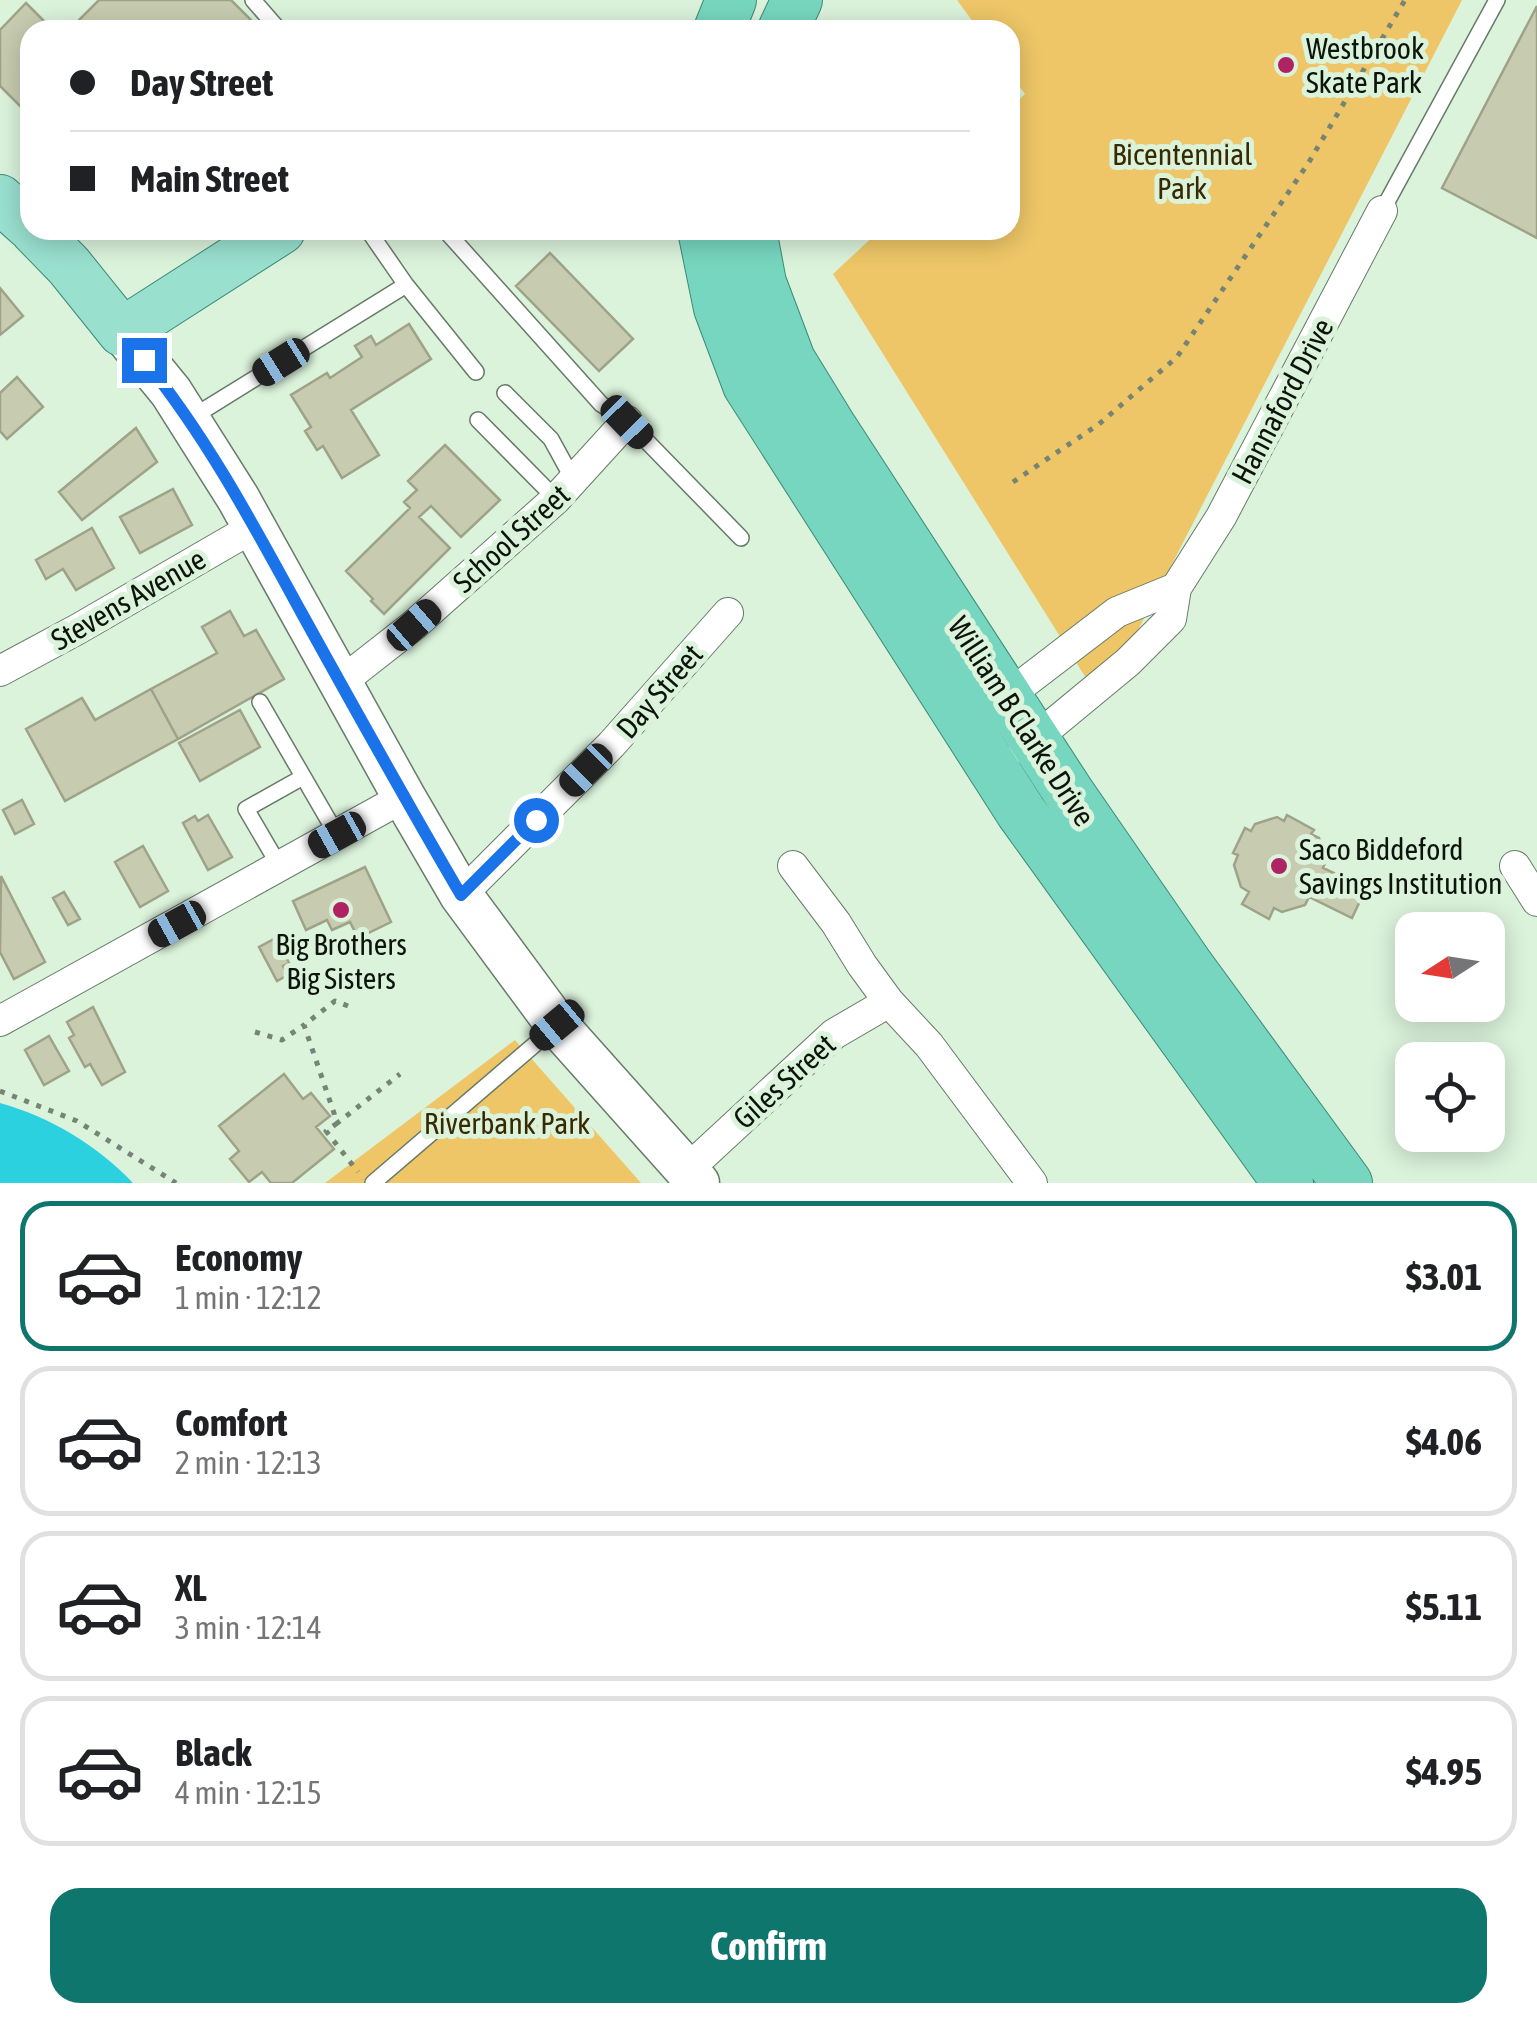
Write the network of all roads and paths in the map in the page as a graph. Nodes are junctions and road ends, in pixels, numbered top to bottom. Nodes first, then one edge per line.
1 (252, 0) edge
2 (1405, 0) edge
3 (1497, 0) edge
4 (270, 20) edge
5 (0, 199) edge
6 (1382, 211) joint
7 (20, 217) edge
8 (44, 240) edge
9 (265, 240) edge
10 (375, 240) edge
11 (454, 240) edge
12 (704, 240) edge
13 (753, 240) edge
14 (406, 286) junction
15 (122, 332) junction
16 (476, 372) dead end
17 (506, 393) dead end
18 (188, 420) junction
19 (478, 420) dead end
20 (627, 422) junction
21 (1013, 482) dead end
22 (565, 490) junction
23 (254, 527) junction
24 (741, 538) dead end
25 (1176, 588) junction
26 (728, 613) dead end
27 (0, 671) edge
28 (340, 683) junction
29 (260, 702) dead end
30 (985, 712) junction
31 (1034, 741) junction
32 (994, 770) junction
33 (303, 777) junction
34 (404, 798) junction
35 (337, 835) junction
36 (792, 866) dead end
37 (1515, 866) dead end
38 (280, 867) junction
39 (461, 895) junction
40 (1537, 901) edge
41 (889, 1002) junction
42 (348, 1006) dead end
43 (0, 1021) edge
44 (304, 1025) junction
45 (557, 1025) junction
46 (255, 1032) dead end
47 (400, 1074) dead end
48 (0, 1091) edge
49 (336, 1124) junction
50 (692, 1176) edge
51 (176, 1183) edge
52 (369, 1183) edge
53 (1032, 1183) edge
54 (1288, 1183) edge
55 (1347, 1183) edge

1 - 4 lane
2 - 21 path
3 - 6 lane
5 - 7 main road
6 - 25 street, Hannaford Drive
8 - 15 main road
9 - 15 main road
10 - 14 lane
11 - 20 lane
12 - 30 highway, William B Clarke Drive
13 - 30 highway, William B Clarke Drive
14 - 16 lane
14 - 18 lane
15 - 18 main road
17 - 22 lane
18 - 23 main road
19 - 22 lane
20 - 22 street, School Street
20 - 24 lane
22 - 28 street, School Street
23 - 27 street, Stevens Avenue
23 - 28 main road
25 - 30 street
25 - 31 street, Hannaford Drive
26 - 39 street, Day Street
28 - 34 main road
29 - 33 lane
30 - 31 highway, William B Clarke Drive
30 - 32 highway, William B Clarke Drive
31 - 32 street, Hannaford Drive
31 - 55 highway, William B Clarke Drive
32 - 54 highway, William B Clarke Drive
33 - 35 lane
33 - 38 lane
34 - 35 street
34 - 39 main road
35 - 38 street
36 - 41 street
37 - 40 street
38 - 43 street
39 - 45 main road
41 - 50 street, Giles Street
41 - 53 street
42 - 44 path
44 - 46 path
44 - 49 path
45 - 50 main road
45 - 52 lane
47 - 49 path
48 - 51 path
49 - 52 path

